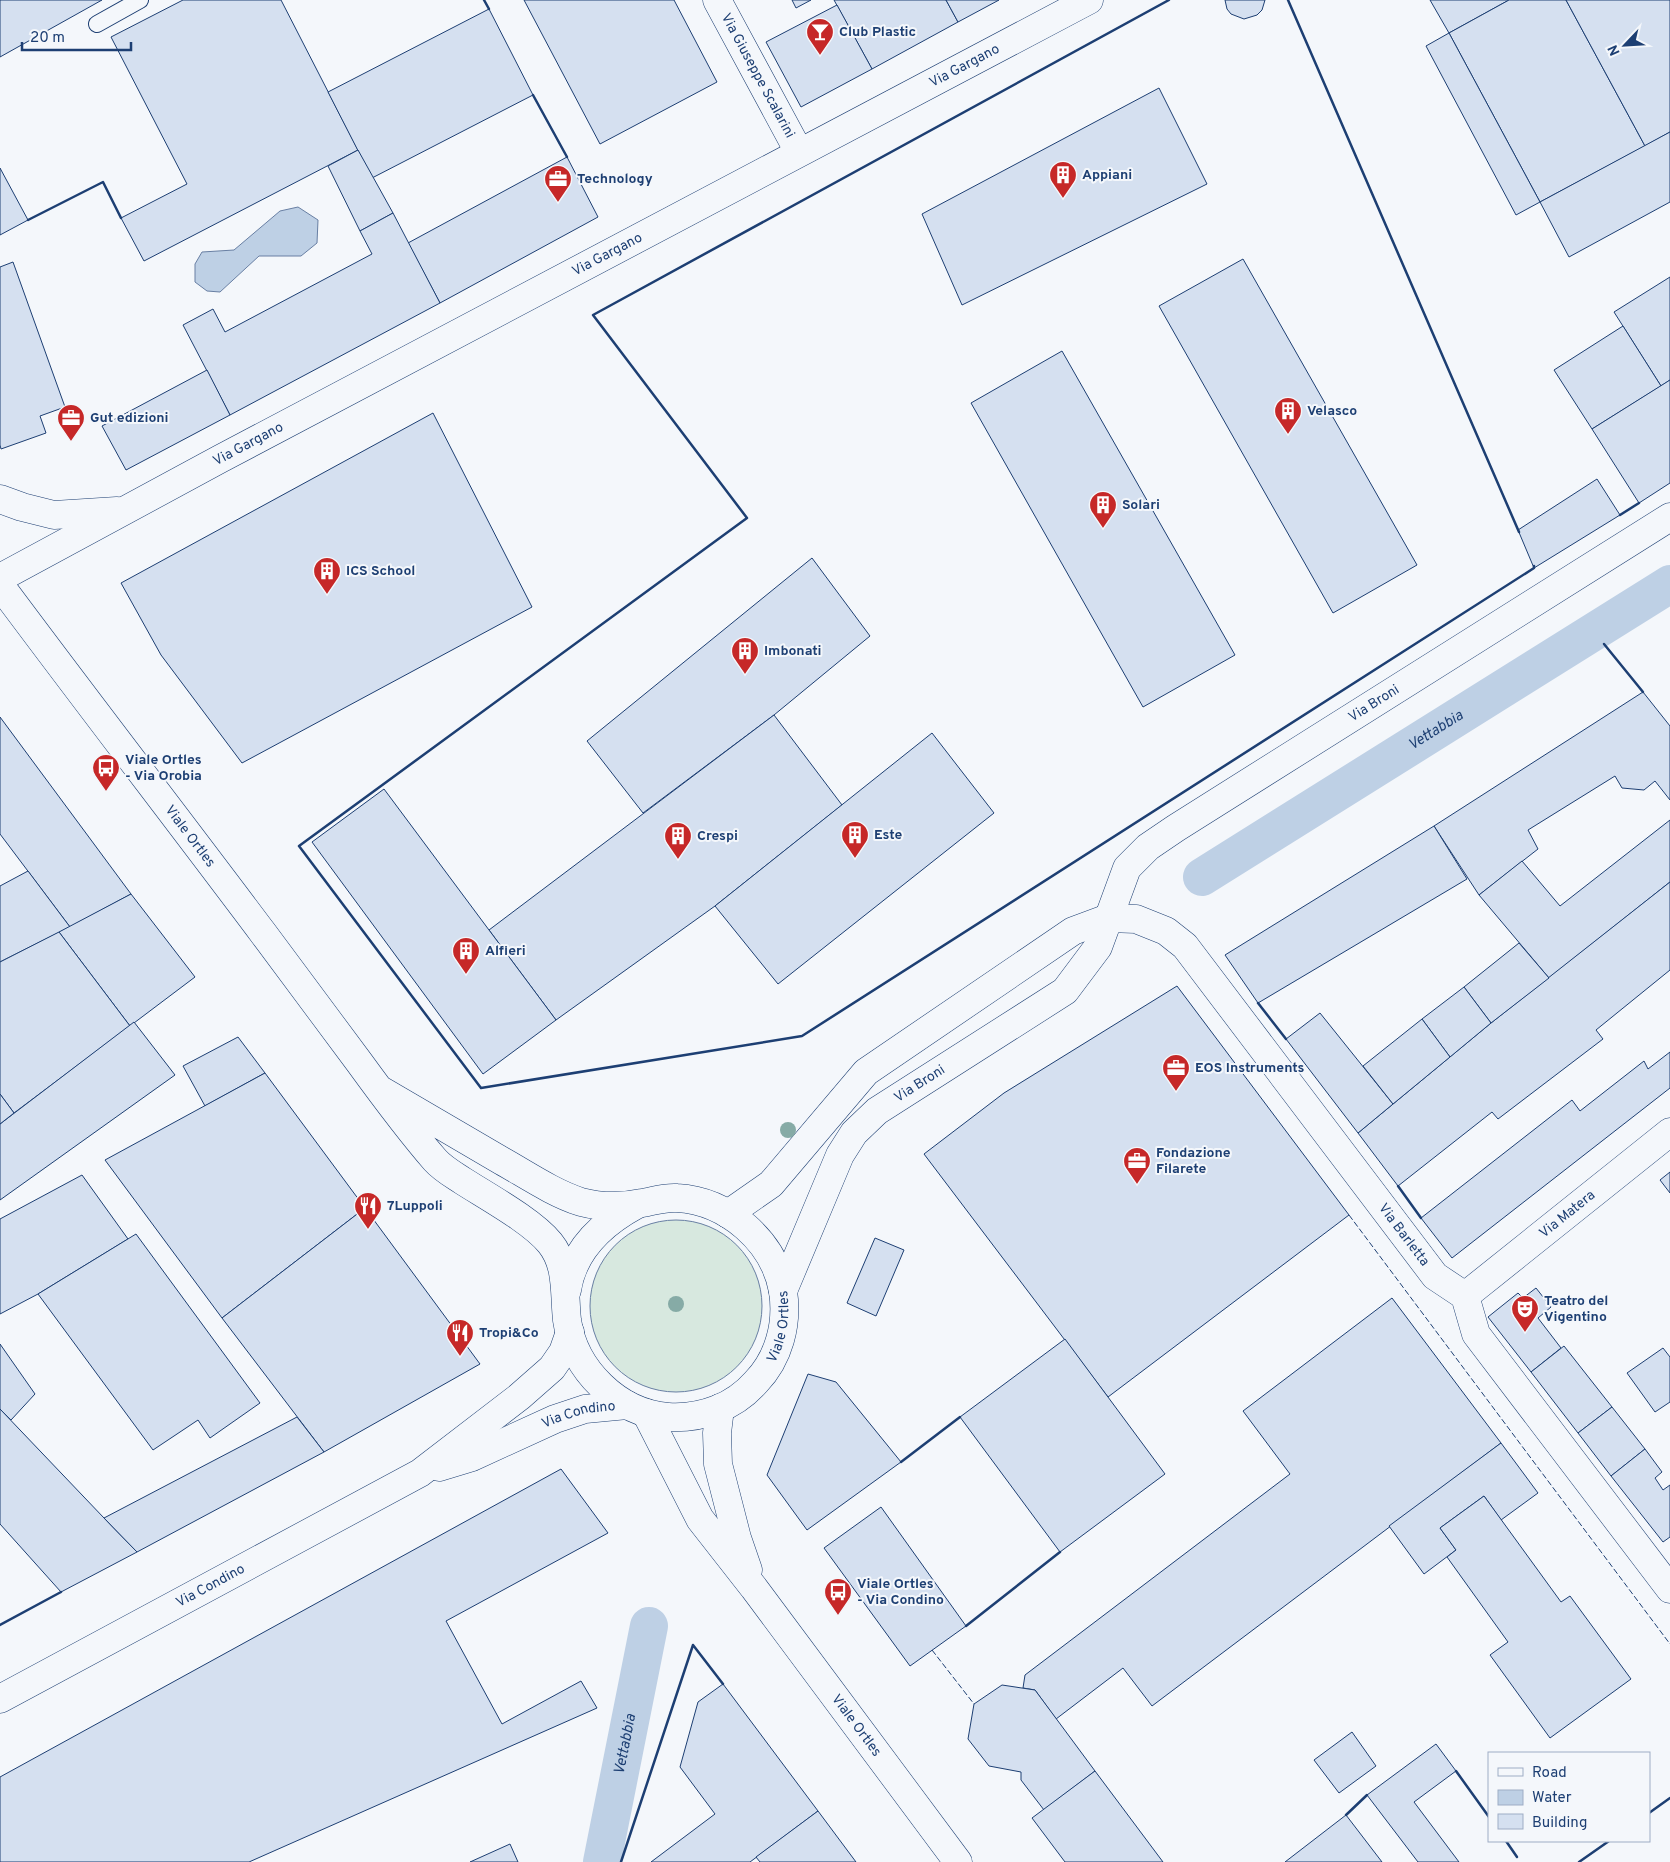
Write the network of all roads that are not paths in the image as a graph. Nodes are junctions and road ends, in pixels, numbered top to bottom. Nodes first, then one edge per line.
1 (140, 0) edge
2 (717, 0) edge
3 (1088, 0) edge
4 (97, 24) dead end
5 (799, 152) junction
6 (0, 499) edge
7 (126, 510) junction
8 (1670, 517) edge
9 (0, 578) edge
10 (0, 585) edge
11 (1108, 918) junction
12 (379, 1089) junction
13 (1670, 1132) edge
14 (638, 1204) junction
15 (728, 1214) junction
16 (783, 1291) junction
17 (1465, 1296) junction
18 (566, 1297) junction
19 (570, 1332) junction
20 (720, 1408) junction
21 (637, 1409) junction
22 (420, 1473) junction
23 (754, 1588) junction
24 (1670, 1589) edge
25 (0, 1699) edge
26 (958, 1862) edge

1 - 4 lane
2 - 5 street, Via Giuseppe Scalarini
3 - 5 street, Via Gargano
5 - 7 street, Via Gargano
6 - 7 street, Via Gargano
7 - 9 street, Via Gargano
8 - 11 street, Via Broni
10 - 12 street, Viale Ortles
11 - 15 street
11 - 16 street, Via Broni
11 - 17 street, Via Barletta
12 - 14 street, Viale Ortles
12 - 18 street, Viale Ortles
13 - 17 street, Via Matera
14 - 15 street, Viale Ortles
14 - 18 street, Viale Ortles
15 - 16 street, Viale Ortles
16 - 20 street, Viale Ortles
17 - 24 street
18 - 19 street, Viale Ortles
19 - 21 street, Viale Ortles
19 - 22 street, Via Condino
20 - 21 street, Viale Ortles
20 - 23 street, Viale Ortles
21 - 22 street, Via Condino
21 - 23 street, Viale Ortles
22 - 25 street, Via Condino
23 - 26 street, Viale Ortles

